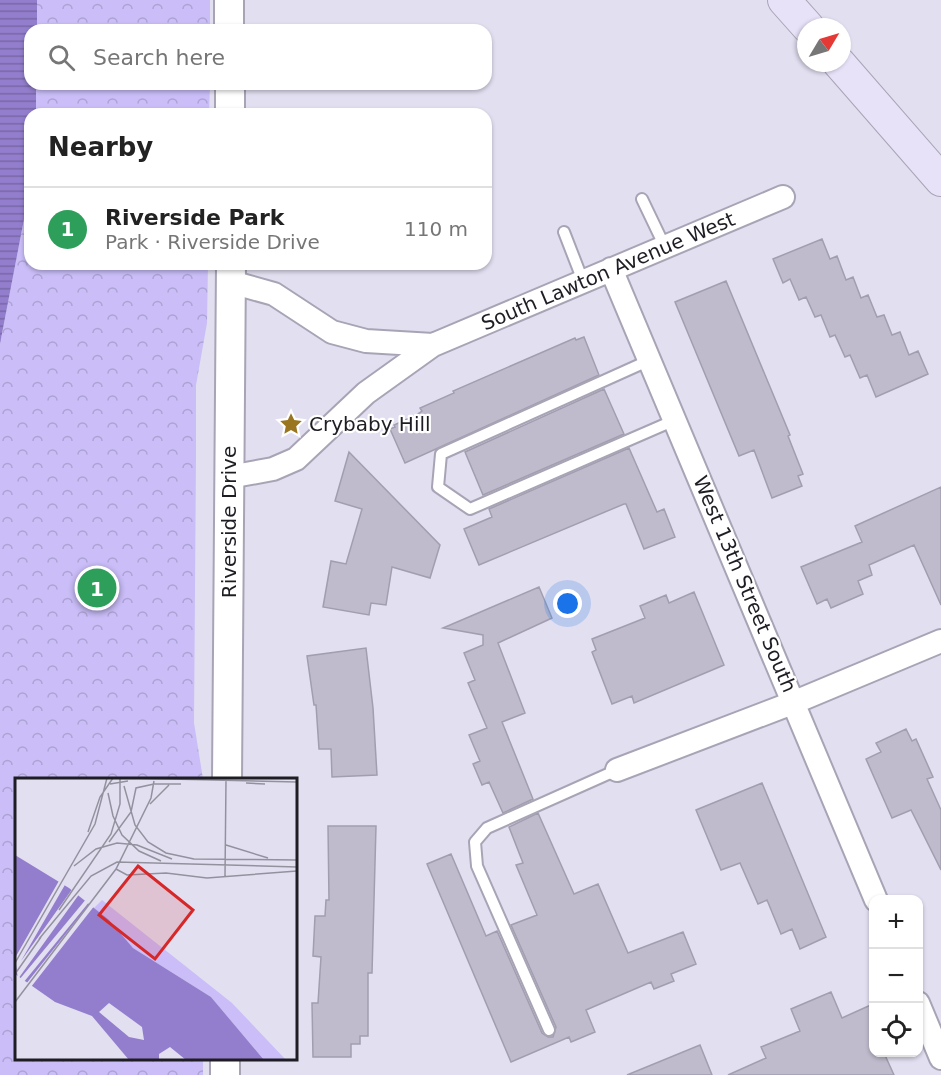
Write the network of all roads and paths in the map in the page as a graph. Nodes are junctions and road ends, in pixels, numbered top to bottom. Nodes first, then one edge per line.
1 (229, 0) edge
2 (784, 0) edge
3 (800, 18) edge
4 (229, 24) edge
5 (847, 72) edge
6 (230, 90) edge
7 (230, 108) edge
8 (941, 180) edge
9 (783, 197) dead end
10 (642, 199) dead end
11 (564, 232) dead end
12 (664, 247) junction
13 (611, 269) junction
14 (231, 273) edge
15 (583, 281) junction
16 (433, 345) junction
17 (650, 360) junction
18 (675, 420) junction
19 (229, 477) junction
20 (941, 641) edge
21 (795, 702) junction
22 (617, 770) joint
23 (227, 778) edge
24 (874, 895) edge
25 (923, 1015) edge
26 (549, 1030) dead end
27 (941, 1058) edge

1 - 4 street
2 - 3 main road
5 - 8 main road
6 - 7 street
9 - 12 street, South Lawton Avenue West
10 - 12 lane
11 - 15 lane
12 - 13 street, South Lawton Avenue West
13 - 15 street, South Lawton Avenue West
13 - 17 street, West 13th Street South
14 - 16 street, South Lawton Avenue West
14 - 19 street, Riverside Drive
15 - 16 street, South Lawton Avenue West
16 - 19 street, South Lawton Avenue West
17 - 18 street, West 13th Street South
17 - 18 lane
18 - 21 street, West 13th Street South
19 - 23 street, Riverside Drive
20 - 21 street
21 - 22 street
21 - 24 street, West 13th Street South
22 - 26 lane
25 - 27 street

